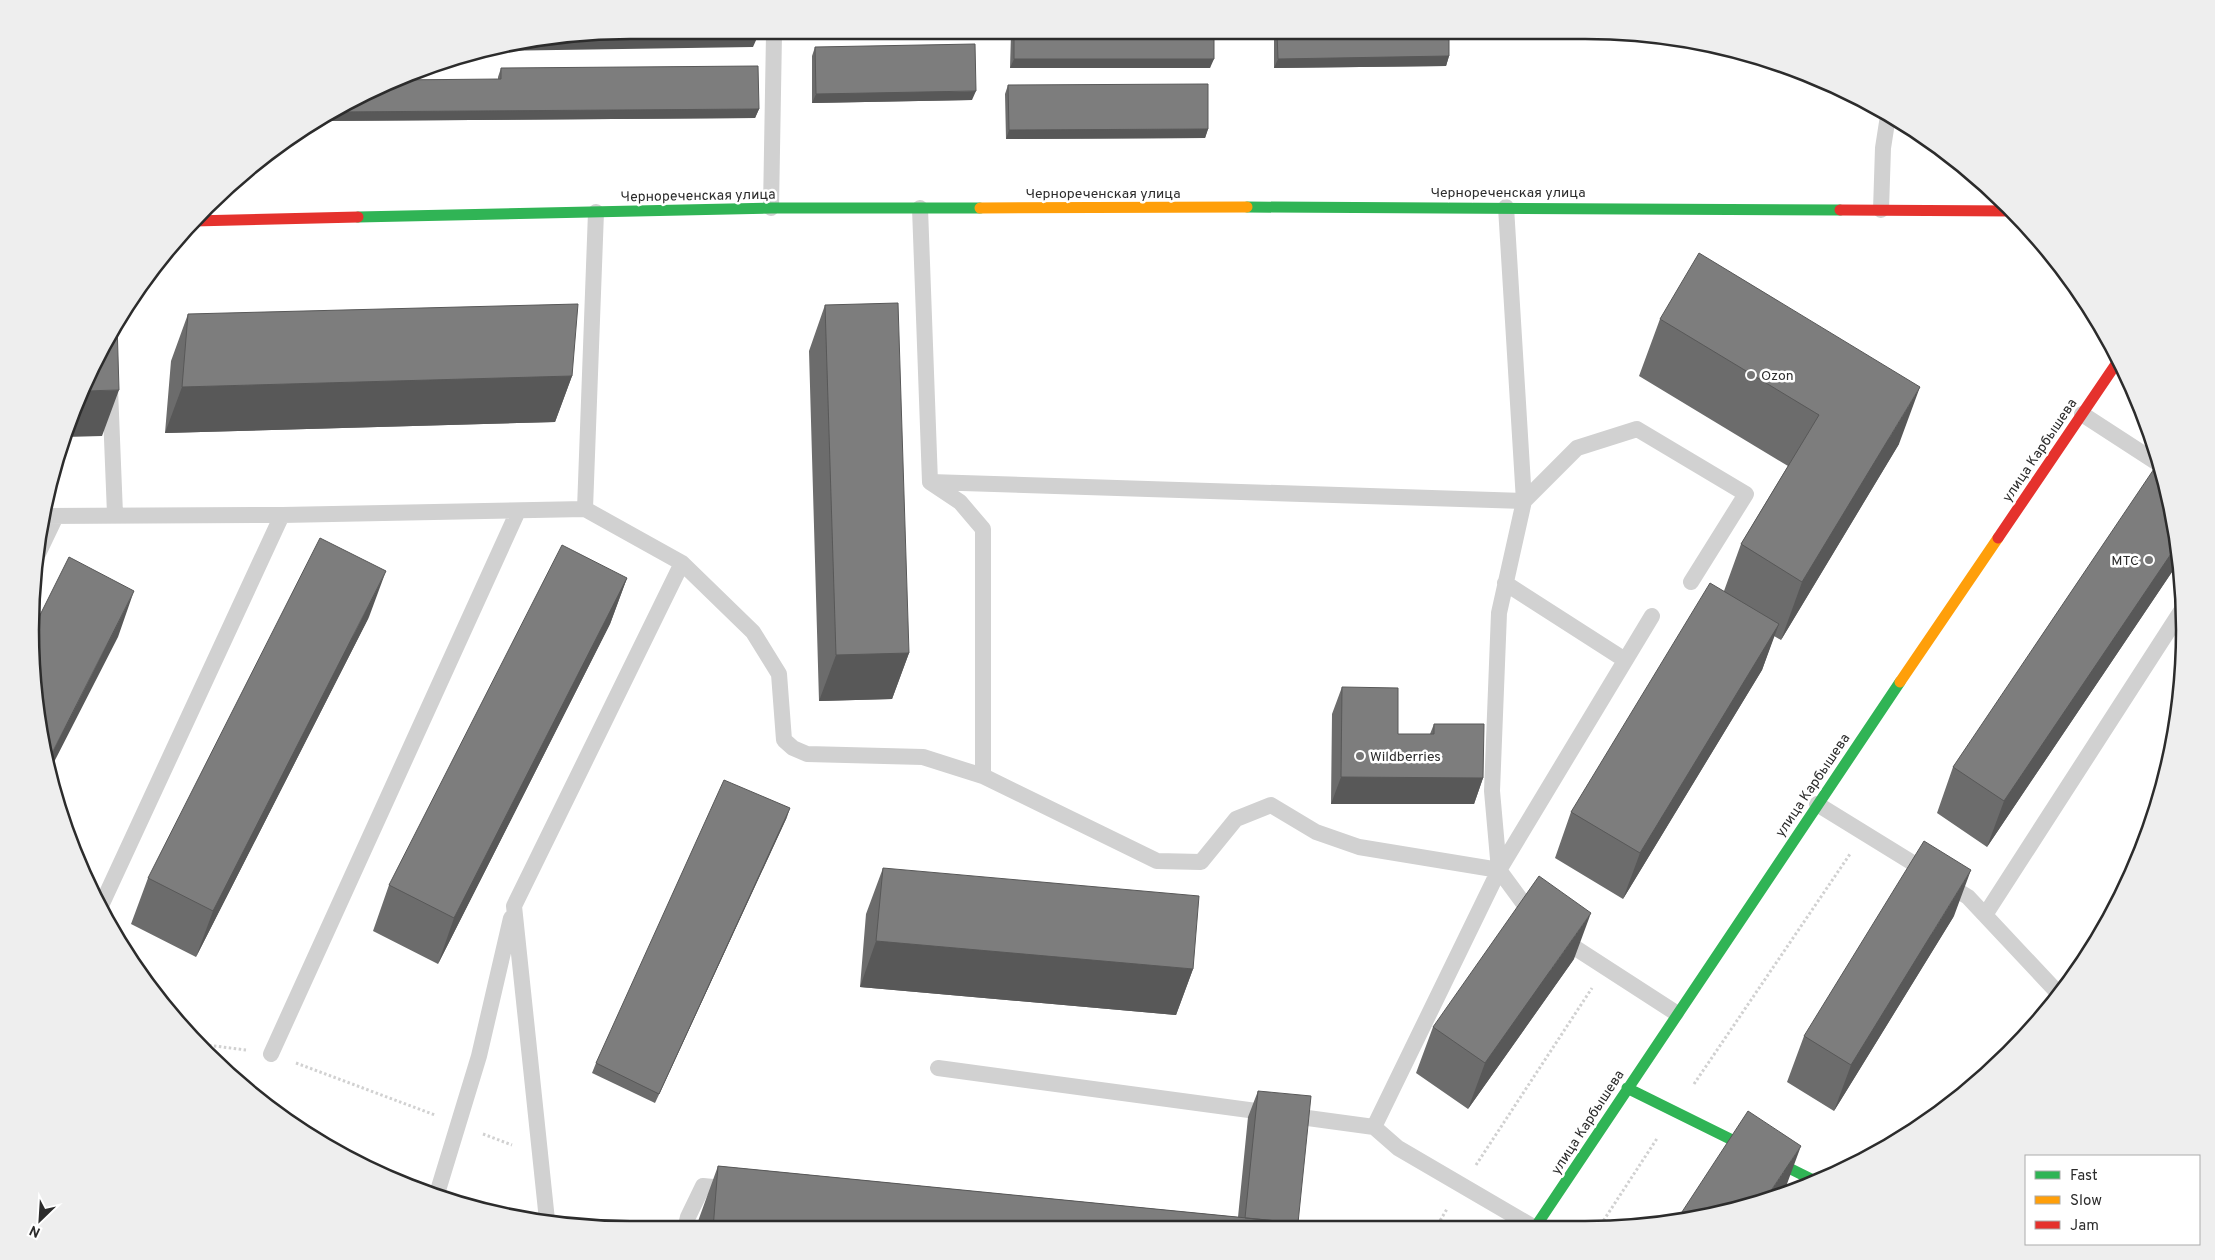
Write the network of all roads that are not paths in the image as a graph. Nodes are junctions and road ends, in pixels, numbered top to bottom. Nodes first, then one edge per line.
1 (774, 39) edge
2 (1887, 122) edge
3 (1506, 206) junction
4 (771, 208) junction
5 (920, 208) junction
6 (1881, 210) junction
7 (2002, 211) edge
8 (596, 212) junction
9 (204, 221) edge
10 (2114, 367) edge
11 (110, 376) edge
12 (2082, 414) junction
13 (2150, 458) edge
14 (930, 482) junction
15 (1524, 501) junction
16 (585, 509) junction
17 (518, 511) junction
18 (115, 514) junction
19 (282, 515) junction
20 (49, 516) edge
21 (682, 563) junction
22 (1691, 582) dead end
23 (1505, 583) junction
24 (1652, 616) dead end
25 (2176, 619) edge
26 (1626, 660) junction
27 (983, 776) junction
28 (1817, 804) junction
29 (1500, 870) junction
30 (104, 899) edge
31 (514, 906) junction
32 (1985, 915) junction
33 (2055, 989) edge
34 (1676, 1013) junction
35 (271, 1054) road end
36 (938, 1068) dead end
37 (1627, 1088) junction
38 (1374, 1127) junction
39 (1806, 1178) edge
40 (438, 1189) edge
41 (752, 1192) edge
42 (546, 1215) edge
43 (687, 1221) edge
44 (1523, 1221) edge
45 (1540, 1221) edge

1 - 4 lane
2 - 6 lane
3 - 5 main road, Чернореченская улица
3 - 6 main road, Чернореченская улица
3 - 15 lane
4 - 5 main road, Чернореченская улица
4 - 8 main road, Чернореченская улица
5 - 14 lane
6 - 7 main road, Чернореченская улица
8 - 9 main road, Чернореченская улица
8 - 16 lane
10 - 12 main road, улица Карбышева
11 - 18 lane
12 - 13 lane
12 - 28 main road, улица Карбышева
14 - 15 lane
14 - 27 lane
15 - 22 lane
15 - 23 lane
16 - 17 lane
16 - 21 lane
17 - 19 lane
17 - 35 lane
18 - 19 lane
18 - 20 lane
19 - 30 lane
21 - 27 lane
21 - 31 lane
23 - 26 lane
23 - 29 lane
24 - 26 lane
25 - 32 lane
26 - 29 lane
27 - 29 lane
28 - 32 lane
28 - 34 main road, улица Карбышева
29 - 34 lane
29 - 38 lane
31 - 40 lane
31 - 42 lane
32 - 33 lane
34 - 37 main road, улица Карбышева
36 - 38 lane
37 - 39 main road
37 - 45 main road, улица Карбышева
38 - 44 lane
41 - 43 lane

